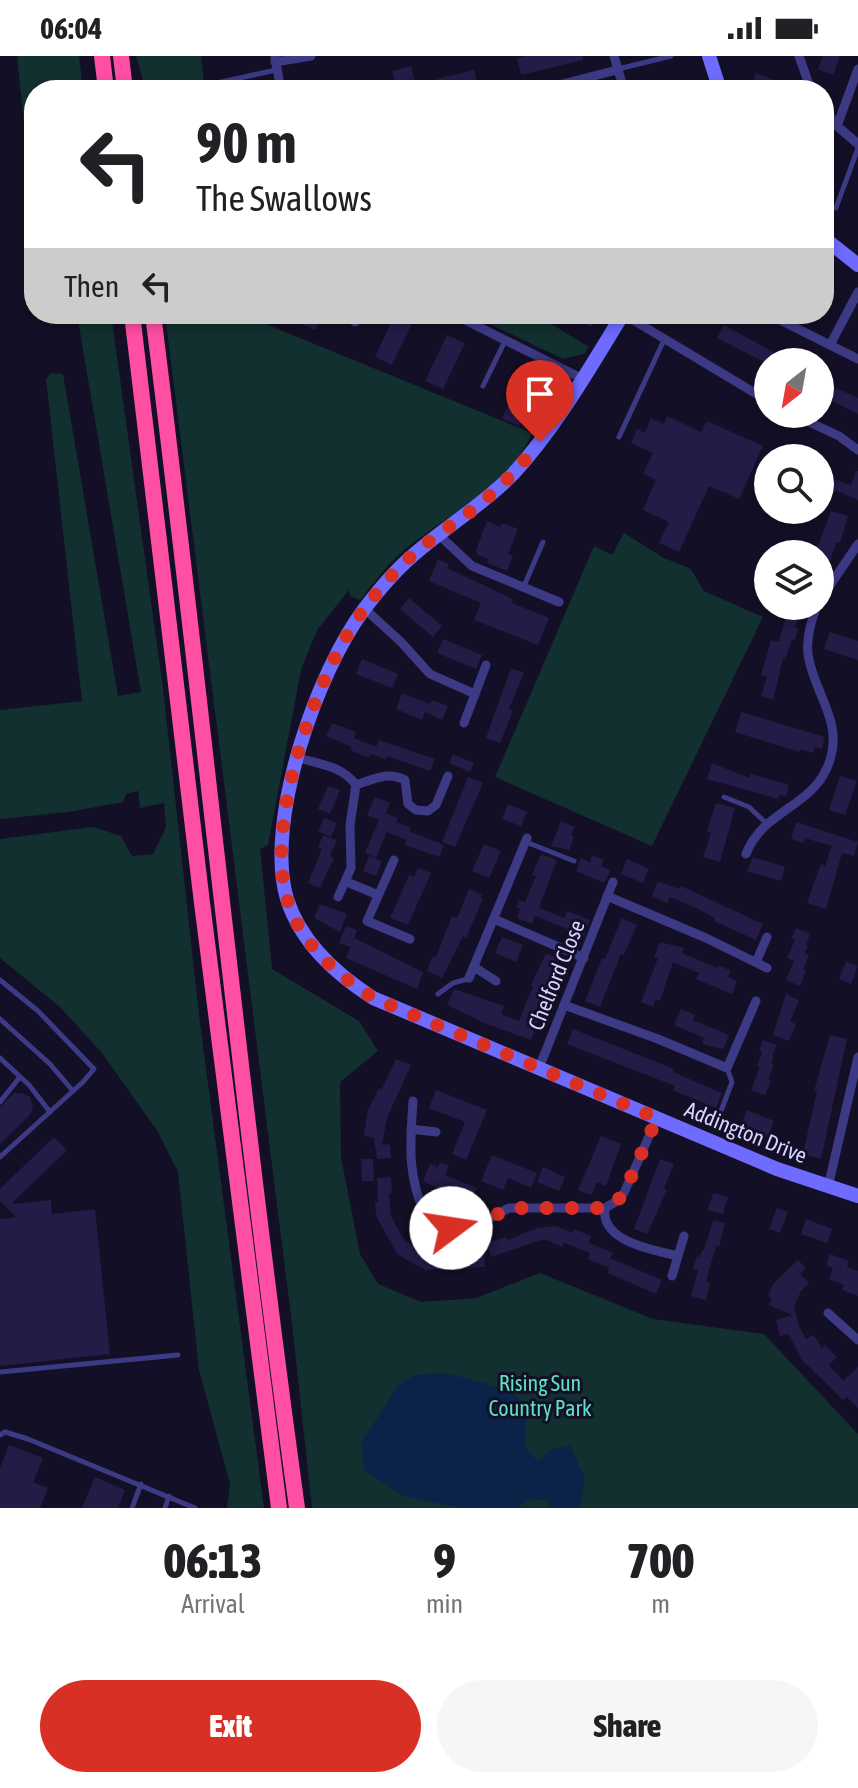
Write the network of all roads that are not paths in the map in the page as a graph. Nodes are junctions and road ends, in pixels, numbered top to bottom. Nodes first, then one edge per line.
1 (102, 56) edge
2 (121, 56) edge
3 (311, 56) edge
4 (614, 56) edge
5 (671, 56) edge
6 (709, 56) edge
7 (799, 56) edge
8 (275, 63) edge
9 (858, 69) edge
10 (617, 70) junction
11 (105, 80) edge
12 (124, 80) edge
13 (223, 80) edge
14 (578, 80) edge
15 (620, 80) edge
16 (717, 80) edge
17 (807, 80) edge
18 (834, 122) edge
19 (837, 126) junction
20 (858, 146) edge
21 (836, 208) dead end
22 (834, 246) edge
23 (858, 265) edge
24 (858, 292) edge
25 (133, 324) edge
26 (154, 324) edge
27 (472, 324) edge
28 (617, 324) edge
29 (640, 324) edge
30 (788, 324) edge
31 (665, 339) junction
32 (505, 341) junction
33 (830, 345) junction
34 (858, 359) edge
35 (583, 379) junction
36 (483, 386) dead end
37 (754, 393) edge
38 (822, 428) edge
39 (619, 437) dead end
40 (858, 450) edge
41 (439, 535) junction
42 (543, 542) dead end
43 (858, 544) edge
44 (847, 560) junction
45 (858, 567) edge
46 (834, 579) edge
47 (524, 587) junction
48 (559, 602) dead end
49 (365, 609) junction
50 (812, 620) edge
51 (486, 665) dead end
52 (475, 694) junction
53 (464, 723) dead end
54 (298, 758) junction
55 (448, 776) dead end
56 (356, 785) junction
57 (724, 797) dead end
58 (766, 823) junction
59 (526, 840) joint
60 (746, 854) dead end
61 (394, 860) dead end
62 (574, 861) dead end
63 (347, 882) junction
64 (613, 882) dead end
65 (378, 895) junction
66 (607, 896) junction
67 (338, 897) dead end
68 (494, 919) junction
69 (767, 937) dead end
70 (410, 939) dead end
71 (584, 958) junction
72 (756, 962) junction
73 (474, 967) junction
74 (767, 968) dead end
75 (469, 978) joint
76 (0, 980) edge
77 (496, 981) dead end
78 (438, 994) dead end
79 (756, 1001) dead end
80 (564, 1005) junction
81 (0, 1019) edge
82 (858, 1057) edge
83 (0, 1058) edge
84 (539, 1068) junction
85 (727, 1068) junction
86 (20, 1077) junction
87 (73, 1091) junction
88 (854, 1095) edge
89 (413, 1101) dead end
90 (0, 1102) edge
91 (721, 1111) dead end
92 (50, 1112) junction
93 (657, 1118) junction
94 (411, 1129) junction
95 (436, 1132) dead end
96 (0, 1157) edge
97 (828, 1187) junction
98 (858, 1196) edge
99 (605, 1208) junction
100 (684, 1236) dead end
101 (678, 1256) junction
102 (672, 1276) dead end
103 (828, 1313) dead end
104 (858, 1340) edge
105 (178, 1355) dead end
106 (0, 1372) edge
107 (0, 1435) edge
108 (141, 1484) junction
109 (169, 1496) junction
110 (132, 1508) edge
111 (165, 1508) edge
112 (195, 1508) edge
113 (279, 1508) edge
114 (297, 1508) edge

1 - 11 highway
2 - 12 highway
3 - 8 street
4 - 10 street
5 - 10 lane
6 - 16 street
7 - 17 street
8 - 13 lane
9 - 19 street
10 - 14 street
10 - 15 street
18 - 19 street
19 - 20 street
20 - 21 lane
22 - 23 street
24 - 33 street
25 - 113 highway
26 - 114 highway
27 - 32 street
28 - 35 street, Addington Drive
29 - 31 street
30 - 33 street
31 - 37 street
31 - 39 lane
32 - 35 street
32 - 36 lane
33 - 34 street
35 - 41 street, Addington Drive
38 - 40 street
41 - 47 street
41 - 49 street, Addington Drive
42 - 47 lane
43 - 44 street
44 - 45 street
44 - 46 street
47 - 48 street
49 - 52 street
49 - 54 street, Addington Drive
50 - 58 street
51 - 52 street
52 - 53 street
54 - 56 street
54 - 84 street, Addington Drive
55 - 56 street
56 - 63 street
57 - 58 lane
58 - 60 street
59 - 62 lane
59 - 68 street
61 - 65 street
63 - 65 street
63 - 67 street
64 - 66 street, Chelford Close
65 - 70 street
66 - 71 street, Chelford Close
66 - 72 street
68 - 71 street
68 - 73 street
69 - 72 street
71 - 80 street, Chelford Close
72 - 74 street
73 - 75 street
73 - 77 street
75 - 78 lane
76 - 87 lane
79 - 85 street
80 - 84 street, Chelford Close
80 - 85 street
81 - 87 lane
82 - 88 street
83 - 86 lane
84 - 93 street, Addington Drive
85 - 91 lane
86 - 90 lane
86 - 92 lane
87 - 92 lane
88 - 97 street
89 - 94 street
92 - 96 lane
93 - 97 street, Addington Drive
93 - 99 street
94 - 95 street
94 - 99 street
97 - 98 street, Addington Drive
99 - 101 street
100 - 101 street
101 - 102 street
103 - 104 street
105 - 106 lane
107 - 108 lane
108 - 109 lane
108 - 110 lane
109 - 111 lane
109 - 112 lane

